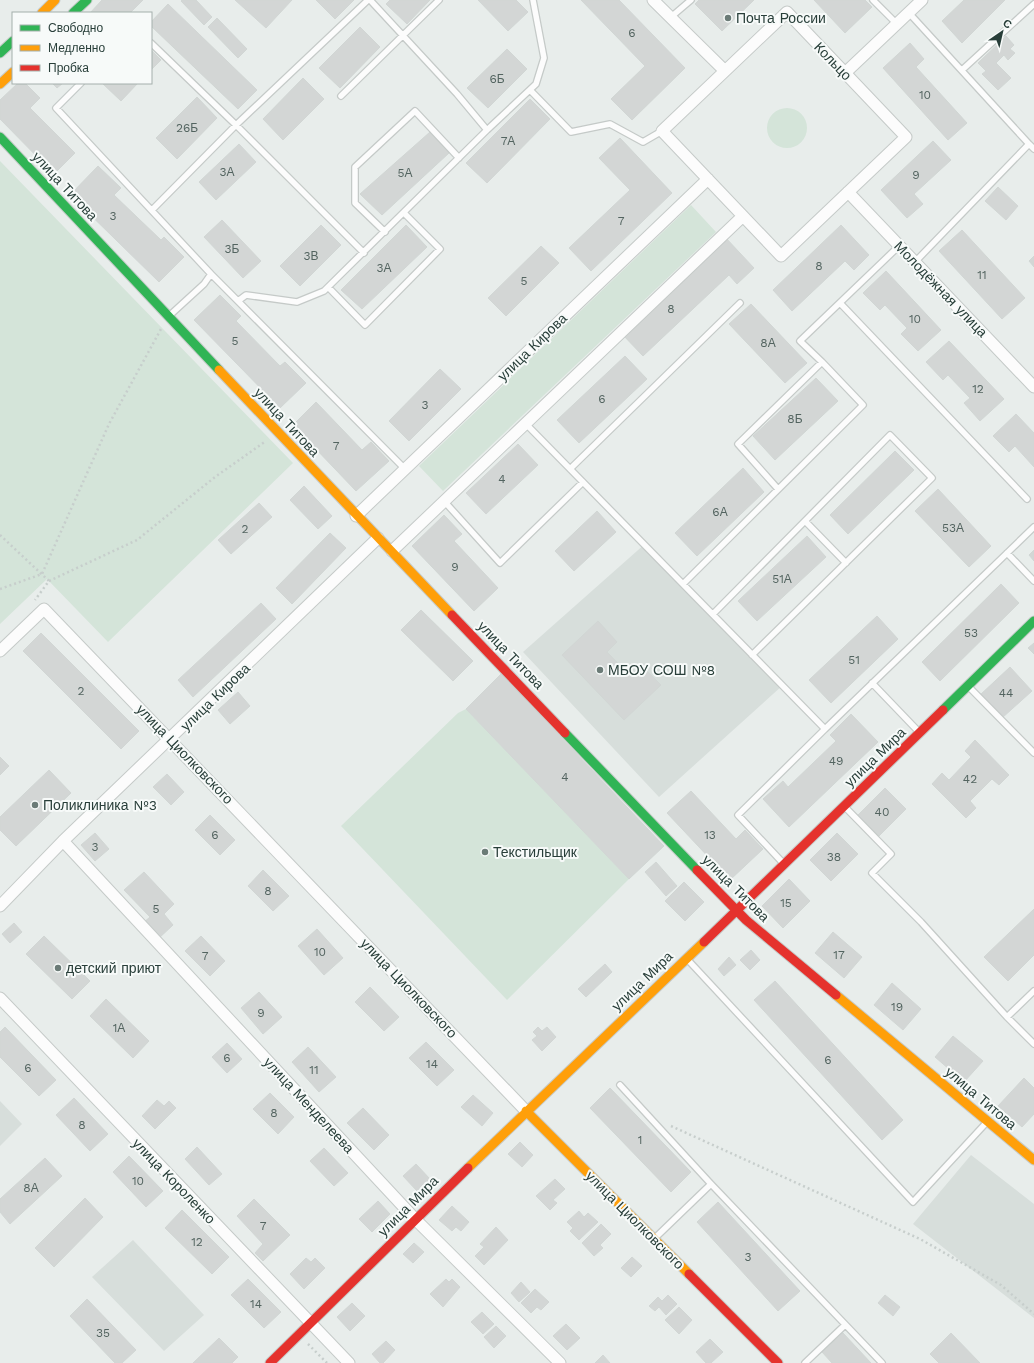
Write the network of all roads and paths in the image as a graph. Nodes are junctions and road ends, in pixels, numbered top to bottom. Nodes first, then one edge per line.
1 (55, 0) edge
2 (87, 0) edge
3 (369, 0) edge
4 (439, 0) edge
5 (534, 0) edge
6 (653, 0) edge
7 (691, 0) edge
8 (874, 0) edge
9 (922, 0) edge
10 (1034, 4) edge
11 (43, 12) edge
12 (74, 12) edge
13 (909, 13) junction
14 (671, 17) junction
15 (897, 24) junction
16 (402, 35) junction
17 (12, 42) edge
18 (152, 43) edge
19 (0, 53) edge
20 (962, 70) junction
21 (725, 71) junction
22 (12, 73) edge
23 (845, 73) junction
24 (0, 84) edge
25 (80, 84) edge
26 (530, 90) junction
27 (341, 96) dead end
28 (236, 126) junction
29 (487, 130) junction
30 (662, 131) junction
31 (0, 137) edge
32 (1029, 144) junction
33 (1034, 149) edge
34 (459, 158) junction
35 (708, 179) junction
36 (848, 192) junction
37 (152, 210) junction
38 (405, 214) junction
39 (743, 216) junction
40 (385, 232) junction
41 (900, 246) junction
42 (364, 252) junction
43 (915, 262) junction
44 (211, 274) junction
45 (328, 288) junction
46 (238, 301) junction
47 (740, 303) dead end
48 (840, 303) junction
49 (168, 316) junction
50 (822, 362) junction
51 (1034, 386) edge
52 (526, 424) junction
53 (278, 432) junction
54 (405, 469) junction
55 (570, 469) junction
56 (583, 482) junction
57 (778, 489) junction
58 (1027, 499) dead end
59 (444, 502) junction
60 (356, 516) junction
61 (806, 521) junction
62 (1034, 527) edge
63 (0, 535) edge
64 (378, 538) junction
65 (392, 551) junction
66 (1007, 553) junction
67 (846, 563) junction
68 (42, 574) junction
69 (50, 581) junction
70 (1034, 581) edge
71 (683, 584) junction
72 (0, 589) edge
73 (34, 601) dead end
74 (713, 614) junction
75 (1034, 621) edge
76 (0, 651) edge
77 (752, 655) junction
78 (872, 683) junction
79 (968, 686) junction
80 (825, 729) junction
81 (920, 733) junction
82 (171, 740) junction
83 (1034, 753) edge
84 (844, 806) junction
85 (63, 841) junction
86 (785, 864) junction
87 (0, 906) edge
88 (736, 910) junction
89 (686, 958) junction
90 (1034, 991) edge
91 (0, 998) edge
92 (1007, 1016) junction
93 (1034, 1044) edge
94 (620, 1085) dead end
95 (526, 1111) junction
96 (987, 1121) junction
97 (669, 1124) dead end
98 (1034, 1160) edge
99 (711, 1184) junction
100 (415, 1219) junction
101 (654, 1239) junction
102 (1034, 1314) edge
103 (310, 1324) junction
104 (845, 1325) junction
105 (306, 1342) dead end
106 (270, 1363) edge
107 (327, 1363) edge
108 (349, 1363) edge
109 (560, 1363) edge
110 (778, 1363) edge
111 (805, 1363) edge
112 (882, 1363) edge

1 - 11 street
2 - 12 street
3 - 16 lane
3 - 28 lane
4 - 16 lane
5 - 26 lane
6 - 14 street
7 - 14 lane
8 - 15 lane
9 - 13 street
10 - 20 lane
13 - 15 street
13 - 20 lane
14 - 21 street
15 - 23 street
16 - 27 lane
16 - 29 lane
17 - 19 street
18 - 28 lane
20 - 32 lane
21 - 23 street, Кольцо
21 - 30 street, Кольцо
22 - 24 street
23 - 36 street, Кольцо
25 - 37 lane
26 - 29 lane
26 - 30 lane
28 - 37 lane
28 - 42 lane
29 - 34 lane
30 - 35 street, Кольцо
31 - 49 street, улица Титова
32 - 33 lane
32 - 43 lane
34 - 38 lane
34 - 40 lane
35 - 39 street, Кольцо
35 - 54 street, улица Кирова
36 - 39 street, Кольцо
36 - 41 street, Молодёжная улица
37 - 44 lane
38 - 40 lane
38 - 45 lane
39 - 52 street
40 - 42 lane
41 - 43 street, Молодёжная улица
41 - 48 lane
42 - 45 lane
43 - 51 street, Молодёжная улица
44 - 46 lane
44 - 49 lane
45 - 46 lane
46 - 54 lane
47 - 55 lane
48 - 50 lane
48 - 58 lane
49 - 53 street, улица Титова
49 - 68 path
50 - 57 lane
50 - 57 lane
52 - 55 lane
52 - 59 street
53 - 60 street, улица Титова
53 - 69 path
54 - 60 street, улица Кирова
55 - 56 lane
56 - 59 lane
56 - 71 lane
57 - 71 lane
59 - 65 street
60 - 64 street, улица Титова
61 - 67 lane
61 - 67 lane
61 - 74 lane
62 - 66 lane
63 - 68 path
64 - 65 street, улица Титова
64 - 82 street, улица Кирова
65 - 88 street, улица Титова
66 - 70 lane
66 - 78 lane
67 - 77 lane
68 - 69 path
68 - 72 path
69 - 73 path
71 - 74 lane
74 - 77 lane
75 - 79 street, улица Мира
76 - 82 street, улица Циолковского
77 - 80 lane
78 - 80 lane
78 - 81 lane
79 - 81 street, улица Мира
79 - 83 lane
80 - 86 lane
81 - 84 street, улица Мира
82 - 85 street, улица Кирова
82 - 95 street, улица Циолковского
84 - 86 street, улица Мира
84 - 92 lane
85 - 87 street, улица Кирова
85 - 100 street, улица Менделеева
86 - 88 street, улица Мира
88 - 89 street, улица Мира
88 - 96 street, улица Титова
89 - 95 street, улица Мира
89 - 96 lane
90 - 92 lane
91 - 103 street, улица Короленко
92 - 93 lane
94 - 99 lane
95 - 100 street, улица Мира
95 - 101 street, улица Циолковского
96 - 98 street, улица Титова
97 - 102 path
99 - 101 lane
99 - 104 lane
100 - 103 street, улица Мира
100 - 109 street, улица Менделеева
101 - 110 street, улица Циолковского
103 - 106 street, улица Мира
103 - 108 street, улица Короленко
104 - 111 lane
104 - 112 lane
105 - 107 path

